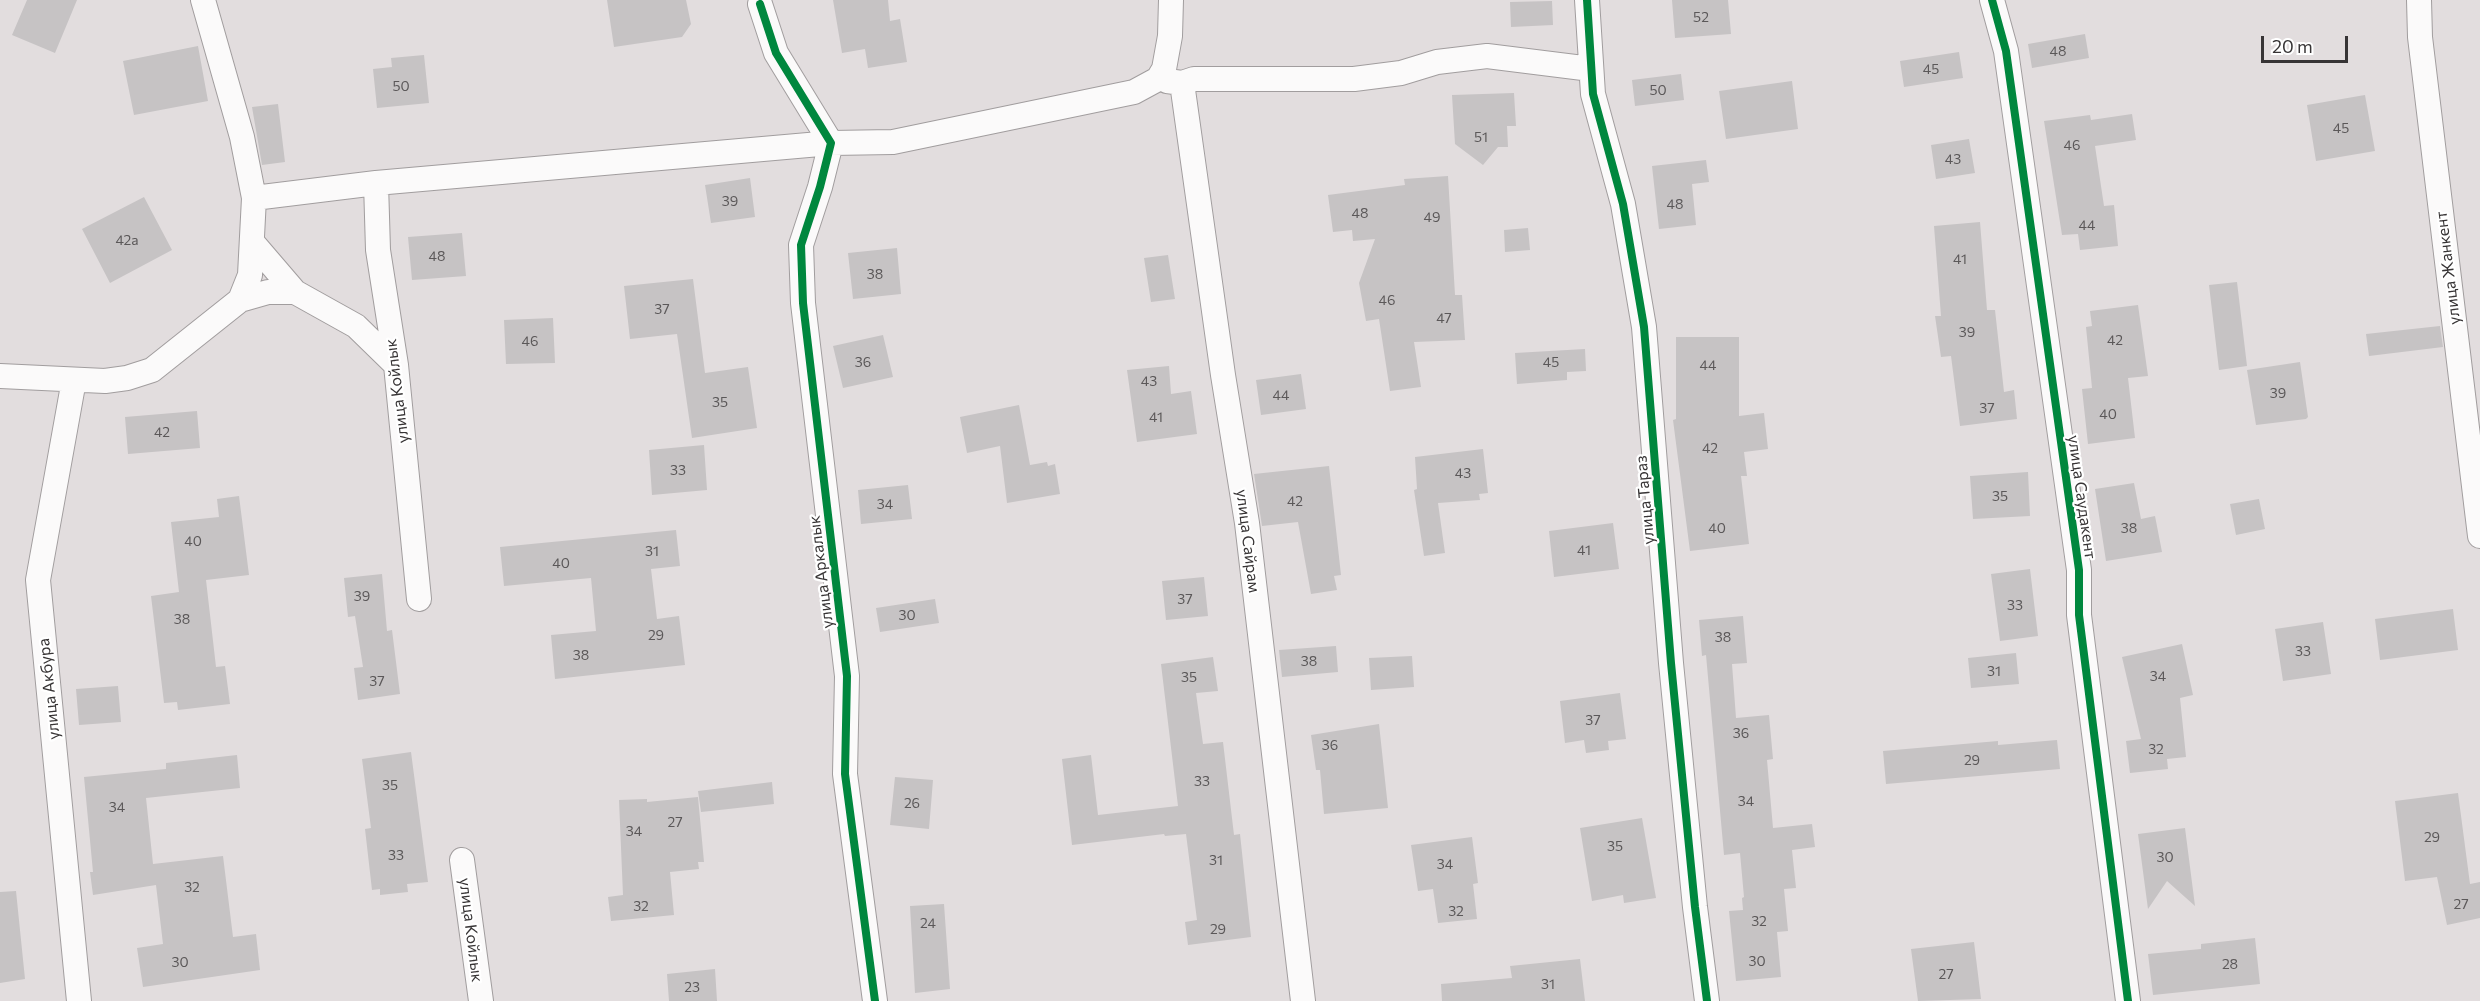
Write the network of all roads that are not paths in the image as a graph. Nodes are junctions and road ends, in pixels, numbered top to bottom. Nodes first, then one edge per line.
1 (203, 0) edge
2 (1171, 0) edge
3 (1587, 0) edge
4 (1992, 0) edge
5 (2419, 0) edge
6 (760, 4) dead end
7 (1592, 69) junction
8 (1158, 79) junction
9 (1182, 83) junction
10 (831, 143) junction
11 (376, 183) junction
12 (254, 198) junction
13 (253, 243) junction
14 (295, 292) junction
15 (240, 300) junction
16 (396, 365) junction
17 (0, 376) edge
18 (74, 380) junction
19 (2480, 536) edge
20 (419, 599) dead end
21 (462, 860) dead end
22 (79, 1001) edge
23 (480, 1001) edge
24 (875, 1001) edge
25 (1304, 1001) edge
26 (1707, 1001) edge
27 (2128, 1001) edge

1 - 12 street
2 - 8 street
3 - 7 street, улица Тараз
4 - 27 street, улица Саудакент
5 - 19 street, улица Жанкент
6 - 10 street
7 - 9 street
7 - 26 street, улица Тараз
8 - 9 street
8 - 10 street
9 - 25 street, улица Сайрам
10 - 11 street
10 - 24 street, улица Аркалык
11 - 12 street
11 - 16 street, улица Койлык
12 - 13 street
13 - 14 street
13 - 15 street
14 - 15 street
14 - 16 street
15 - 18 street
16 - 20 street, улица Койлык
17 - 18 street
18 - 22 street, улица Акбура
21 - 23 street, улица Койлык

